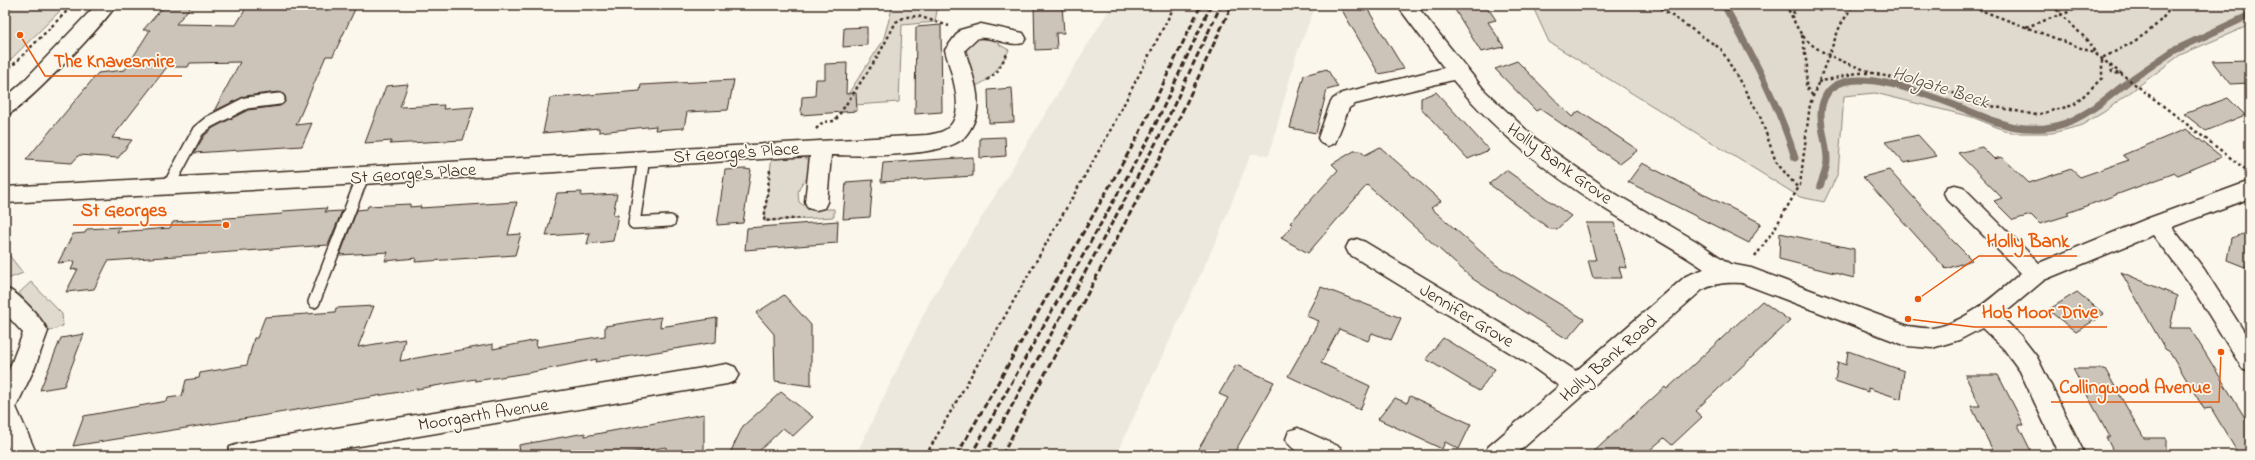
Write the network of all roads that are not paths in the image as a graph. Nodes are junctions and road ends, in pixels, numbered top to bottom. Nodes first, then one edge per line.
1 (107, 5) edge
2 (1406, 5) edge
3 (1016, 38) road end
4 (1458, 72) junction
5 (279, 100) dead end
6 (5, 109) edge
7 (1328, 138) dead end
8 (821, 147) junction
9 (644, 158) junction
10 (363, 176) junction
11 (168, 187) junction
12 (2250, 189) edge
13 (1955, 194) dead end
14 (5, 195) edge
15 (816, 202) dead end
16 (670, 221) dead end
17 (2157, 224) junction
18 (1357, 248) dead end
19 (1734, 273) junction
20 (2036, 274) junction
21 (5, 297) edge
22 (314, 302) dead end
23 (1985, 316) junction
24 (2250, 360) edge
25 (727, 374) dead end
26 (1576, 385) junction
27 (5, 406) edge
28 (5, 409) edge
29 (1298, 439) dead end
30 (24, 455) edge
31 (239, 455) edge
32 (1331, 455) edge
33 (1497, 455) edge
34 (2072, 455) edge

1 - 6 street
2 - 4 street, Holly Bank Grove
3 - 8 street, St George's Place
4 - 7 street
4 - 19 street, Holly Bank Grove
5 - 11 lane
8 - 9 street, St George's Place
8 - 15 street, St George's Place
9 - 10 street, St George's Place
9 - 16 lane
10 - 11 street, St George's Place
10 - 22 lane
11 - 14 street, St George's Place
12 - 17 street, Holly Bank Grove
13 - 20 street
17 - 20 street, Holly Bank Grove
17 - 24 street
18 - 26 street, Jennifer Grove
19 - 23 street, Holly Bank Grove
19 - 26 street, Holly Bank Road
20 - 23 street, Holly Bank Grove
21 - 27 street
23 - 34 street
25 - 31 street, Moorgarth Avenue
26 - 33 street, Holly Bank Road
28 - 30 street
29 - 32 street

